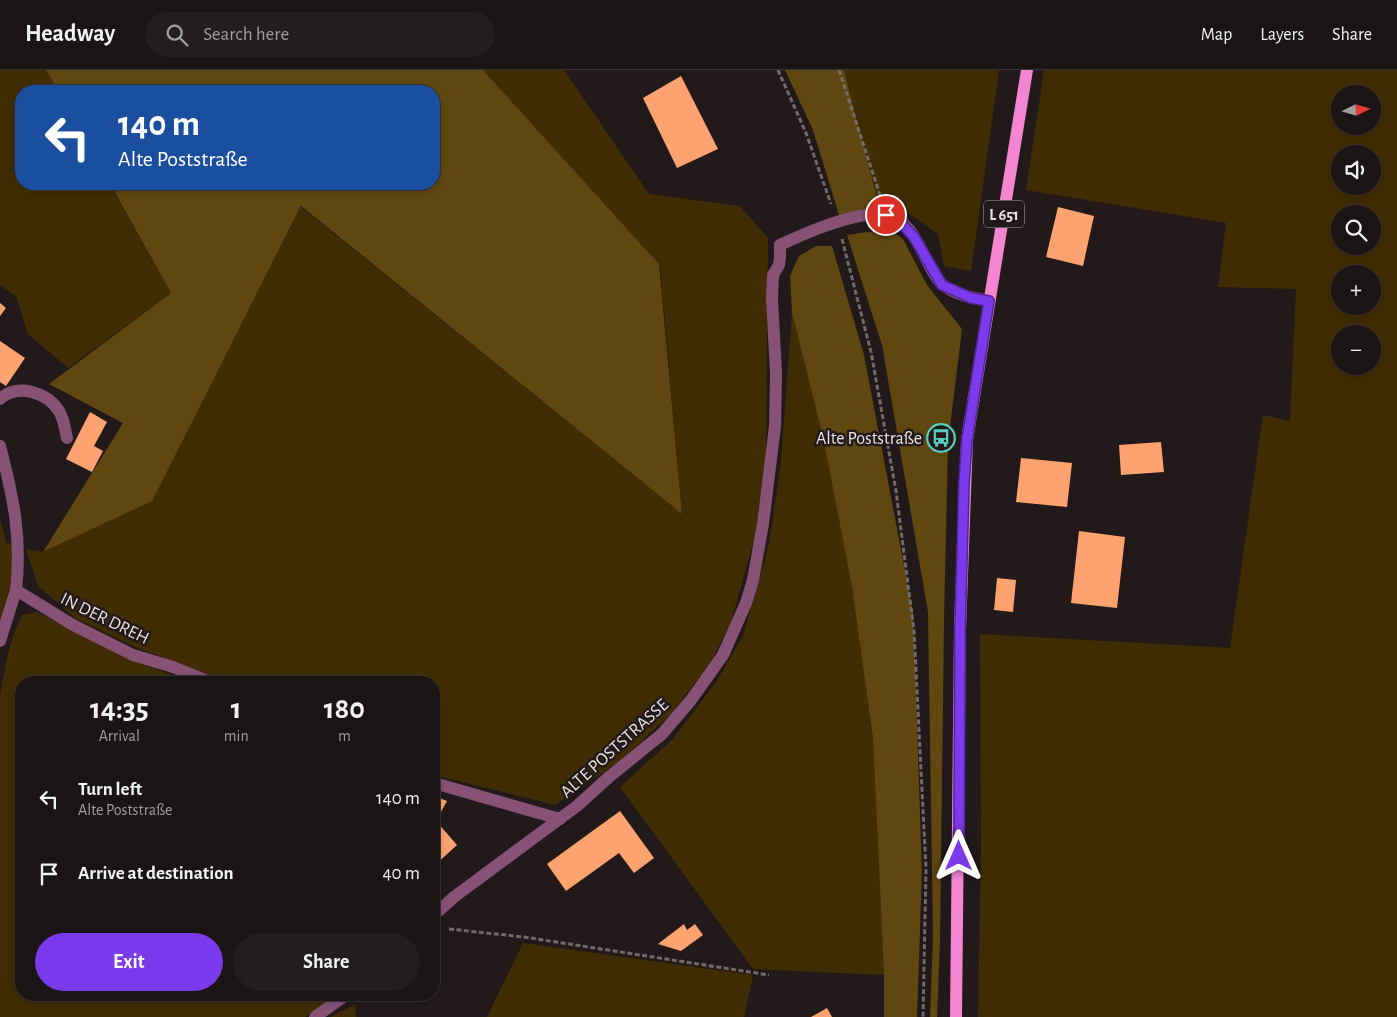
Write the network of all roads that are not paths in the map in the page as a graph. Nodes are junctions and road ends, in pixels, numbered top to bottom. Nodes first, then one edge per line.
1 (1027, 70) edge
2 (989, 301) junction
3 (0, 399) edge
4 (67, 438) dead end
5 (0, 446) edge
6 (16, 590) junction
7 (0, 641) edge
8 (195, 676) edge
9 (440, 785) edge
10 (560, 819) junction
11 (440, 910) edge
12 (338, 1001) edge
13 (315, 1017) edge
14 (956, 1017) edge

1 - 2 main road, L 651
2 - 10 street, ALTE POSTSTRASSE
2 - 14 main road, L 651
3 - 4 street
5 - 6 street
6 - 7 street
6 - 8 street, IN DER DREH
9 - 10 street
10 - 11 street, ALTE POSTSTRASSE
12 - 13 street

